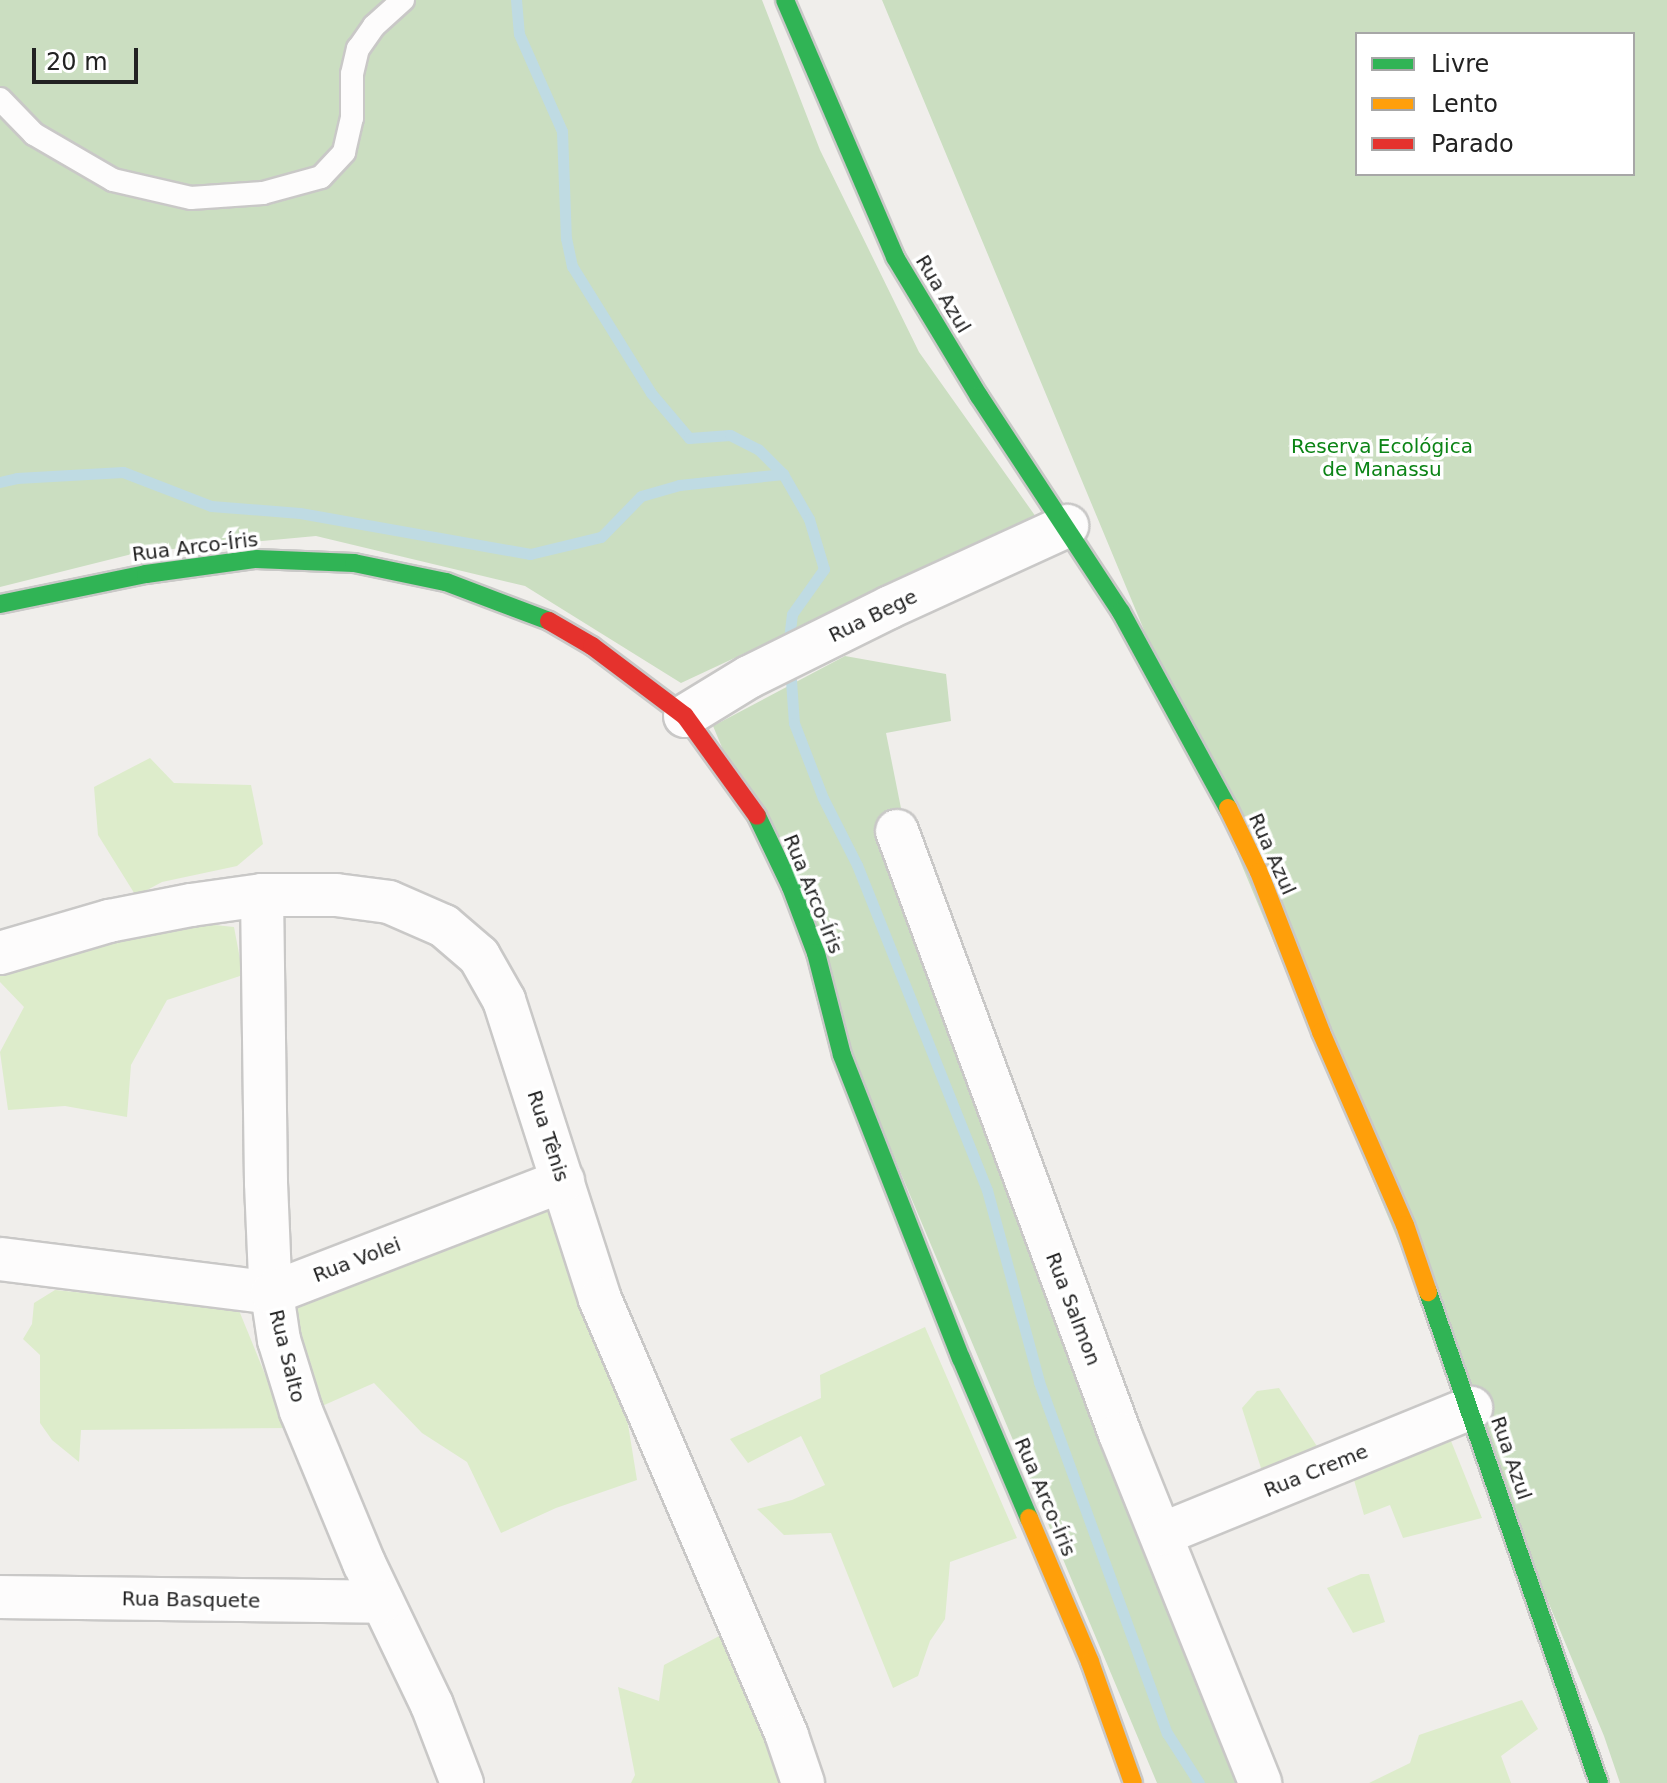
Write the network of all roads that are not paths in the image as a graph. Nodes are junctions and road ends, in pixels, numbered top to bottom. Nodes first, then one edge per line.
1 (403, 0) edge
2 (785, 0) edge
3 (0, 99) edge
4 (1067, 526) junction
5 (0, 604) edge
6 (685, 716) junction
7 (897, 831) dead end
8 (262, 895) junction
9 (0, 953) edge
10 (563, 1181) junction
11 (0, 1259) edge
12 (272, 1293) junction
13 (1471, 1408) junction
14 (1162, 1534) junction
15 (0, 1597) edge
16 (382, 1602) junction
17 (462, 1783) edge
18 (803, 1783) edge
19 (1133, 1783) edge
20 (1260, 1783) edge
21 (1599, 1783) edge

1 - 3 lane
2 - 4 street, Rua Azul
4 - 6 street, Rua Bege
4 - 13 street, Rua Azul
5 - 6 street, Rua Arco-Íris
6 - 19 street, Rua Arco-Íris
7 - 14 street, Rua Salmon
8 - 9 street, Rua Tênis
8 - 10 street, Rua Tênis
8 - 12 street, Rua Salto
10 - 12 street, Rua Volei
10 - 18 street, Rua Tênis
11 - 12 street, Rua Volei
12 - 16 street, Rua Salto
13 - 14 street, Rua Creme
13 - 21 street, Rua Azul
14 - 20 street, Rua Salmon
15 - 16 street, Rua Basquete
16 - 17 street, Rua Salto

